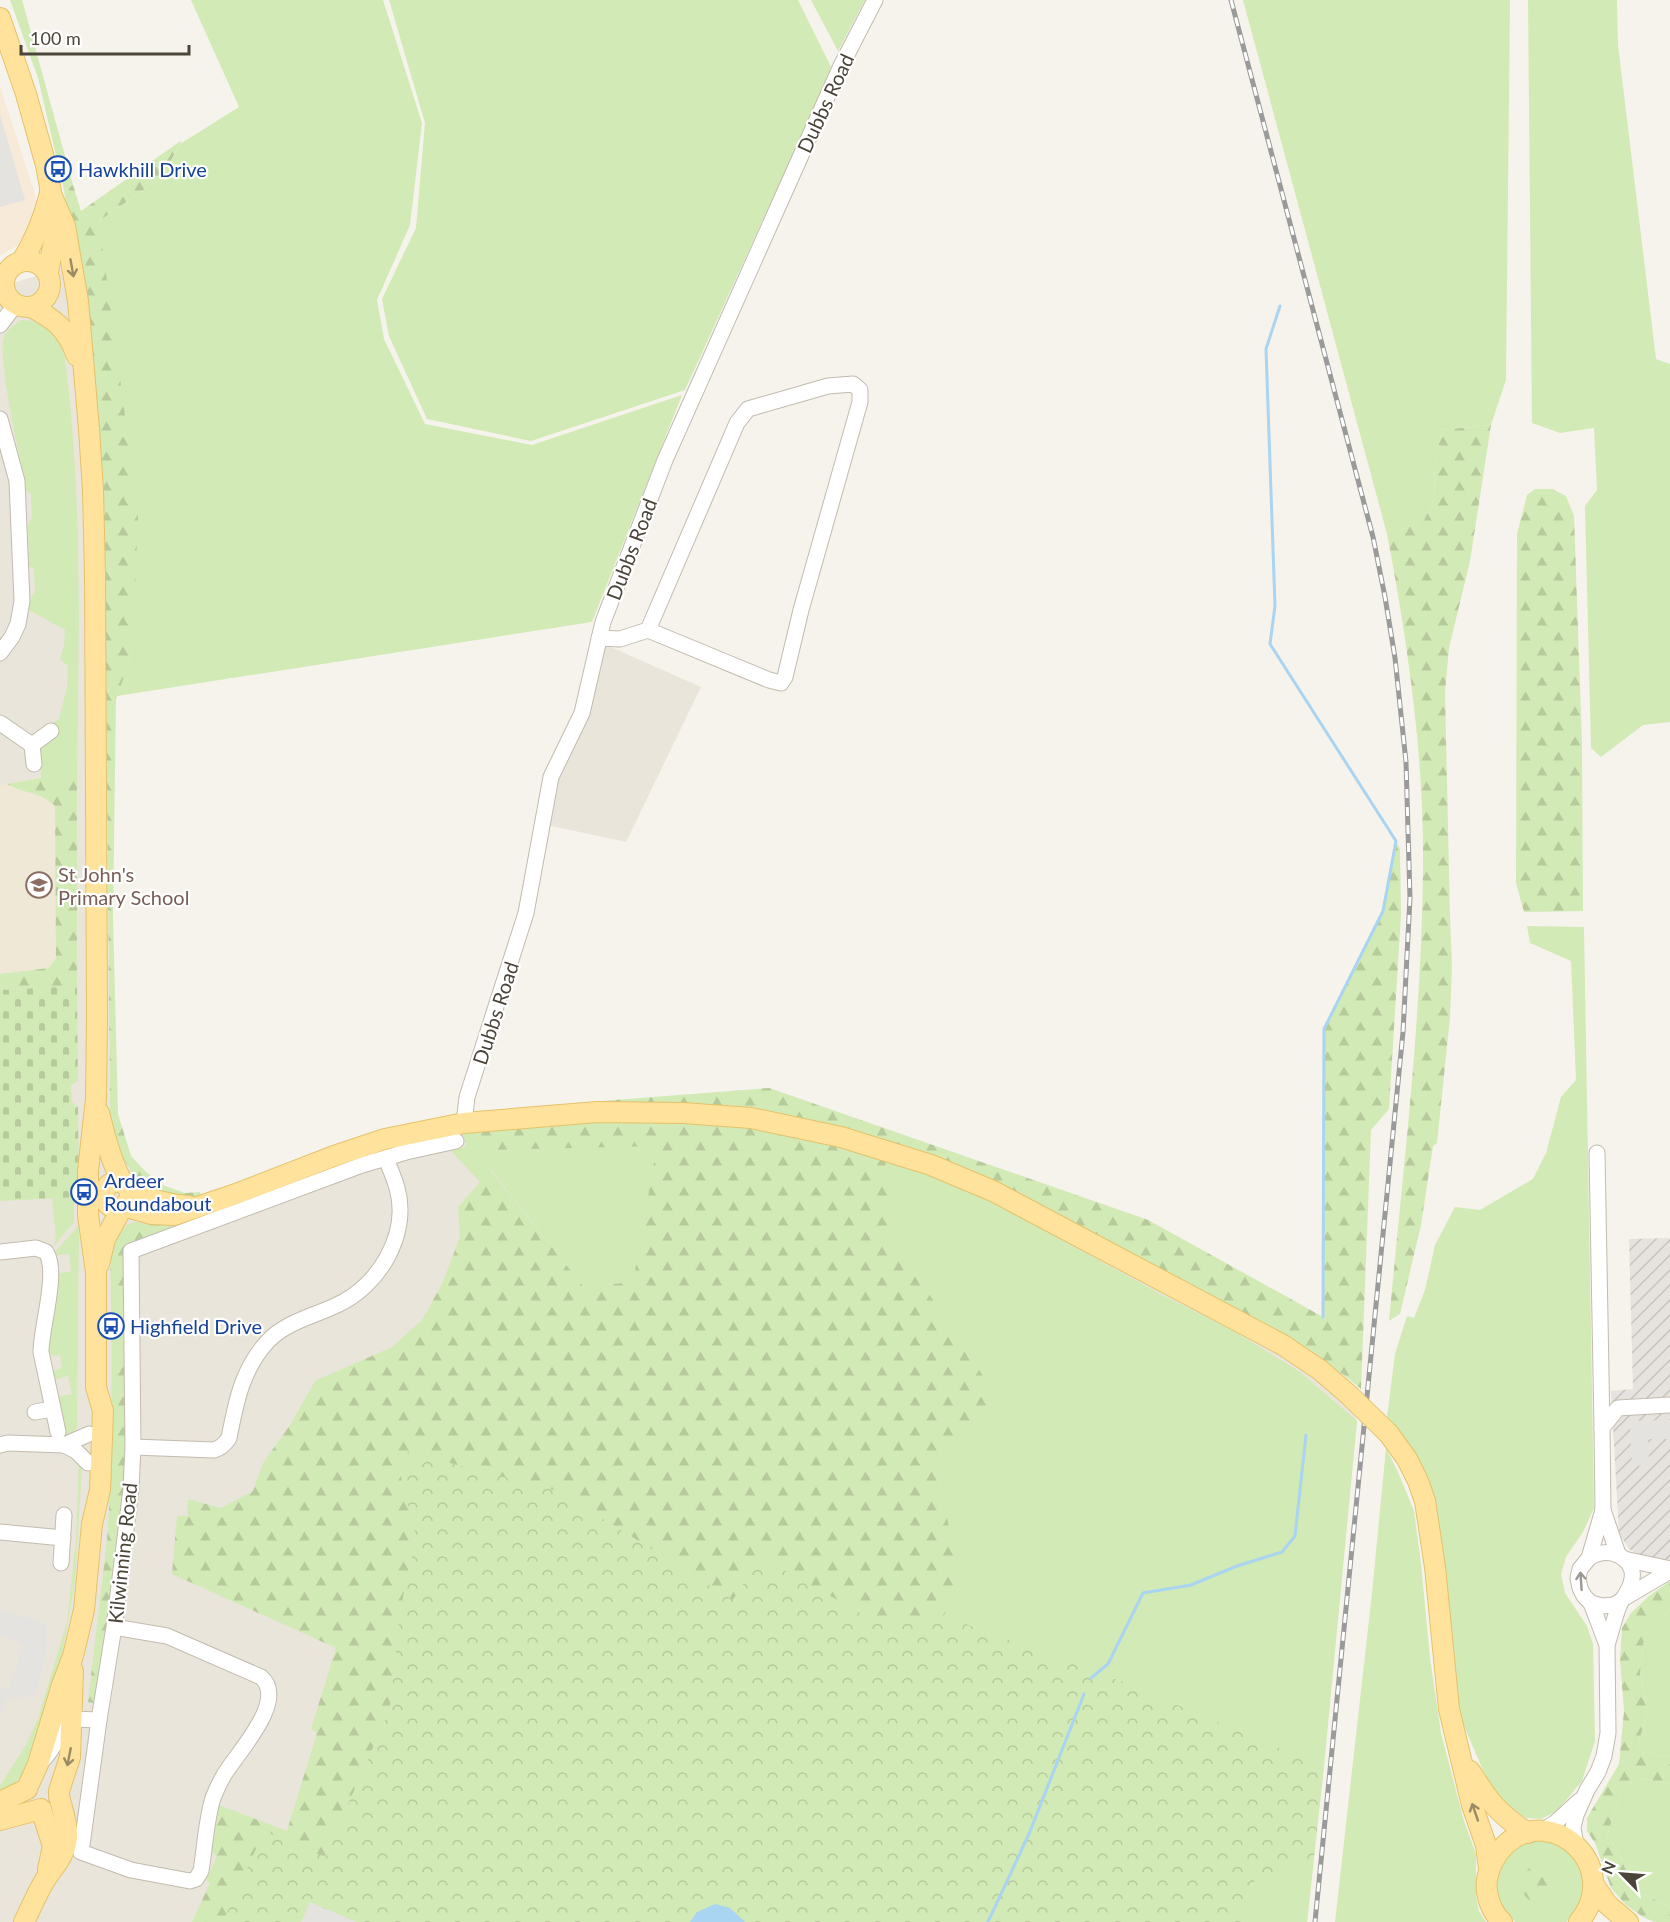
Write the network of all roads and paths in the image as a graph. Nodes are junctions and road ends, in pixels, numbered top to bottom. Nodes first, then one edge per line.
1 (875, 0) edge
2 (0, 18) edge
3 (50, 192) junction
4 (22, 261) junction
5 (49, 276) junction
6 (2, 278) edge
7 (24, 306) junction
8 (0, 325) edge
9 (80, 341) junction
10 (84, 373) junction
11 (0, 419) edge
12 (6, 466) edge
13 (648, 630) junction
14 (599, 638) junction
15 (0, 653) edge
16 (0, 723) edge
17 (51, 731) dead end
18 (32, 745) junction
19 (34, 764) dead end
20 (96, 1099) junction
21 (464, 1123) junction
22 (93, 1132) junction
23 (456, 1141) dead end
24 (1597, 1153) dead end
25 (386, 1158) junction
26 (127, 1186) junction
27 (111, 1199) junction
28 (198, 1207) junction
29 (92, 1239) junction
30 (0, 1252) edge
31 (96, 1272) junction
32 (96, 1387) junction
33 (1670, 1405) edge
34 (52, 1409) junction
35 (35, 1412) dead end
36 (1602, 1428) junction
37 (88, 1434) junction
38 (61, 1438) junction
39 (0, 1445) edge
40 (133, 1447) junction
41 (88, 1463) junction
42 (1603, 1510) junction
43 (64, 1515) dead end
44 (92, 1524) junction
45 (0, 1532) edge
46 (63, 1538) junction
47 (1621, 1557) junction
48 (1589, 1558) junction
49 (61, 1563) dead end
50 (1670, 1570) edge
51 (1624, 1599) junction
52 (1592, 1602) junction
53 (114, 1627) junction
54 (1606, 1645) junction
55 (73, 1656) junction
56 (71, 1719) junction
57 (99, 1720) junction
58 (1460, 1756) junction
59 (38, 1764) junction
60 (28, 1786) junction
61 (1587, 1790) junction
62 (59, 1794) junction
63 (0, 1802) edge
64 (41, 1809) junction
65 (0, 1820) edge
66 (75, 1829) junction
67 (1535, 1832) junction
68 (1576, 1845) junction
69 (1489, 1869) junction
70 (45, 1880) junction
71 (1594, 1885) junction
72 (24, 1922) edge
73 (1502, 1922) edge
74 (1579, 1922) edge
75 (1628, 1922) edge

1 - 14 street, Dubbs Road
2 - 3 main road
3 - 4 main road
3 - 5 main road
3 -> 9 main road
4 - 5 main road
4 - 6 main road
5 - 7 main road
5 - 9 main road
6 - 7 main road
7 - 8 street
7 - 10 main road
9 - 10 main road
10 - 20 main road
11 - 12 street
12 - 15 street
13 - 13 street
13 - 14 street
14 - 21 street, Dubbs Road
16 - 18 street
17 - 18 street
18 - 19 street
20 - 22 main road
20 - 26 main road
21 - 28 main road
21 - 58 main road, bridge
22 - 27 main road
22 - 29 main road
23 - 25 street
24 - 36 street
25 - 40 street
25 - 40 street, Kilwinning Road
26 - 27 main road
26 - 28 main road
27 - 28 main road
27 - 29 main road
27 - 31 main road
29 - 31 main road
30 - 34 street
31 - 32 main road
32 - 37 main road
32 - 44 main road
33 - 36 street
34 - 35 street
34 - 38 street
36 - 42 street
37 - 38 street
37 - 41 main road
38 - 39 street
38 - 41 street
40 - 53 street, Kilwinning Road
41 - 44 main road
42 - 47 street
42 - 48 street
43 - 46 street
44 - 55 main road
45 - 46 street
46 - 49 street
47 - 48 street
47 - 50 street
47 - 51 street
52 -> 48 street
50 - 51 street
51 - 52 street
51 - 54 street
52 - 54 street
53 - 57 street, Kilwinning Road
53 - 66 street, Kilwinning Road
54 - 61 street
55 - 56 main road
55 - 59 main road
56 - 57 street
56 - 59 street
56 -> 62 main road
57 - 66 street, Kilwinning Road
58 - 67 main road
69 -> 58 main road
59 - 60 main road
60 - 62 main road
60 - 63 main road
60 - 64 main road
61 - 67 street
61 - 68 street
62 - 64 main road
62 - 66 main road
64 - 65 main road
64 - 70 main road
66 - 70 main road
67 - 68 main road
67 - 69 main road
68 - 71 main road
69 - 73 main road
70 - 72 main road
71 - 74 main road
71 - 75 main road

